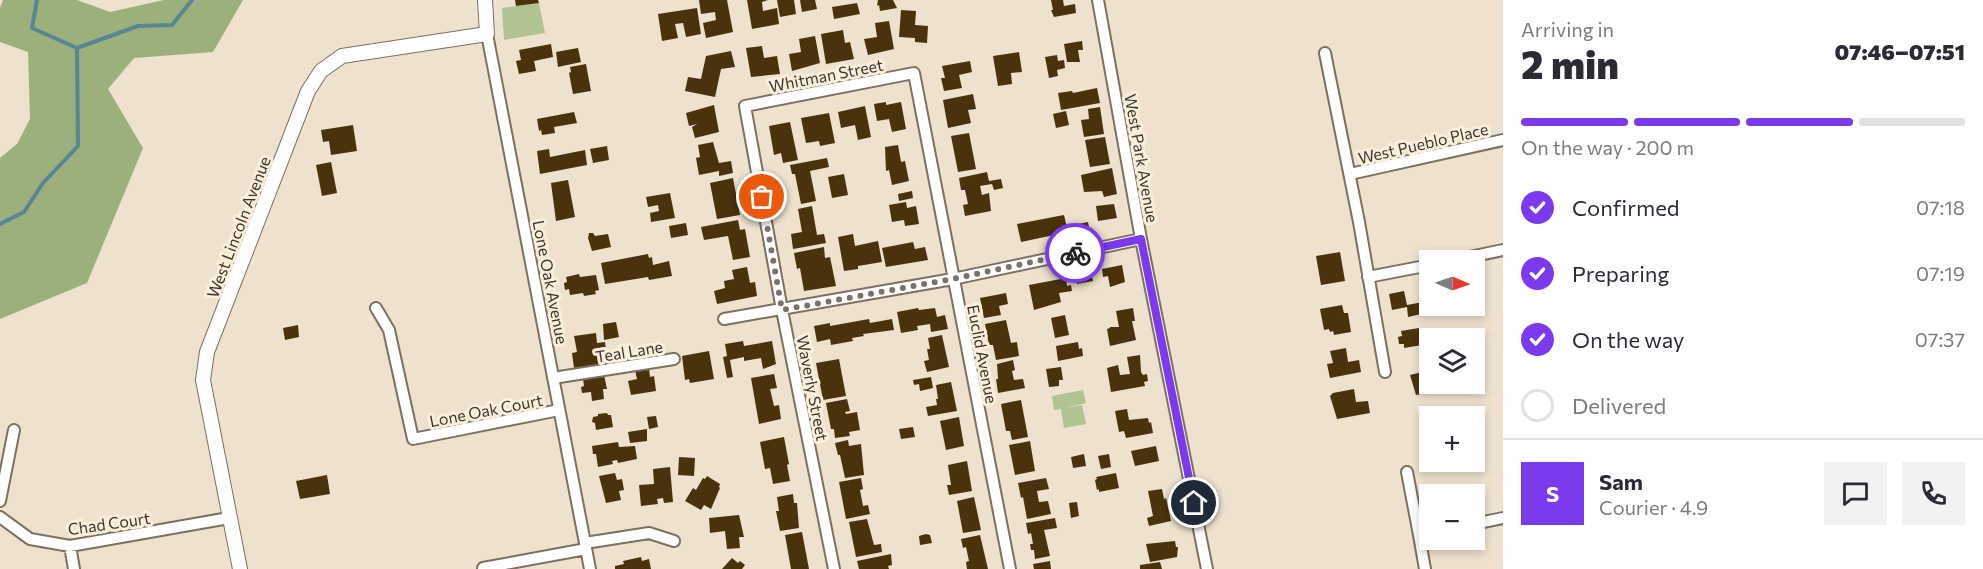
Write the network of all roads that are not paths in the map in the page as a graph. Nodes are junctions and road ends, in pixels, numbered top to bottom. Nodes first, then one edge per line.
1 (485, 0) edge
2 (1098, 0) edge
3 (487, 34) junction
4 (1324, 53) dead end
5 (914, 73) joint
6 (745, 106) joint
7 (1503, 140) edge
8 (1350, 174) junction
9 (1141, 239) junction
10 (1503, 250) edge
11 (1485, 254) edge
12 (1419, 267) edge
13 (1368, 277) junction
14 (952, 279) junction
15 (376, 308) dead end
16 (782, 310) junction
17 (724, 320) dead end
18 (674, 359) dead end
19 (1385, 372) dead end
20 (553, 378) junction
21 (559, 410) junction
22 (14, 430) dead end
23 (1407, 472) dead end
24 (0, 501) edge
25 (1419, 516) edge
26 (0, 517) edge
27 (1503, 518) edge
28 (229, 519) junction
29 (1485, 522) edge
30 (674, 541) dead end
31 (70, 546) junction
32 (586, 546) junction
33 (1424, 550) edge
34 (483, 568) edge
35 (74, 569) edge
36 (240, 569) edge
37 (590, 569) edge
38 (834, 569) edge
39 (1010, 569) edge
40 (1207, 569) edge
41 (1425, 569) edge

1 - 3 street, Lone Oak Avenue
2 - 9 street, West Park Avenue
3 - 20 street, Lone Oak Avenue
3 - 28 street, West Lincoln Avenue
4 - 8 street, West Pueblo Place
5 - 6 street, Whitman Street
5 - 14 street, Euclid Avenue
6 - 16 street, Waverly Street
7 - 8 street, West Pueblo Place
8 - 13 street, West Pueblo Place
9 - 14 street
9 - 40 street, West Park Avenue
10 - 11 street
12 - 13 street
13 - 19 street, West Pueblo Place
14 - 16 street
14 - 39 street, Euclid Avenue
15 - 21 street, Lone Oak Court
16 - 17 street
16 - 38 street, Waverly Street
18 - 20 street, Teal Lane
20 - 21 street, Lone Oak Avenue
21 - 32 street, Lone Oak Avenue
22 - 24 street
23 - 25 street
26 - 31 street, Chad Court
27 - 29 street
28 - 31 street, Chad Court
28 - 36 street, West Lincoln Avenue
30 - 32 street
31 - 35 street
32 - 34 street
32 - 37 street, Lone Oak Avenue
33 - 41 street

